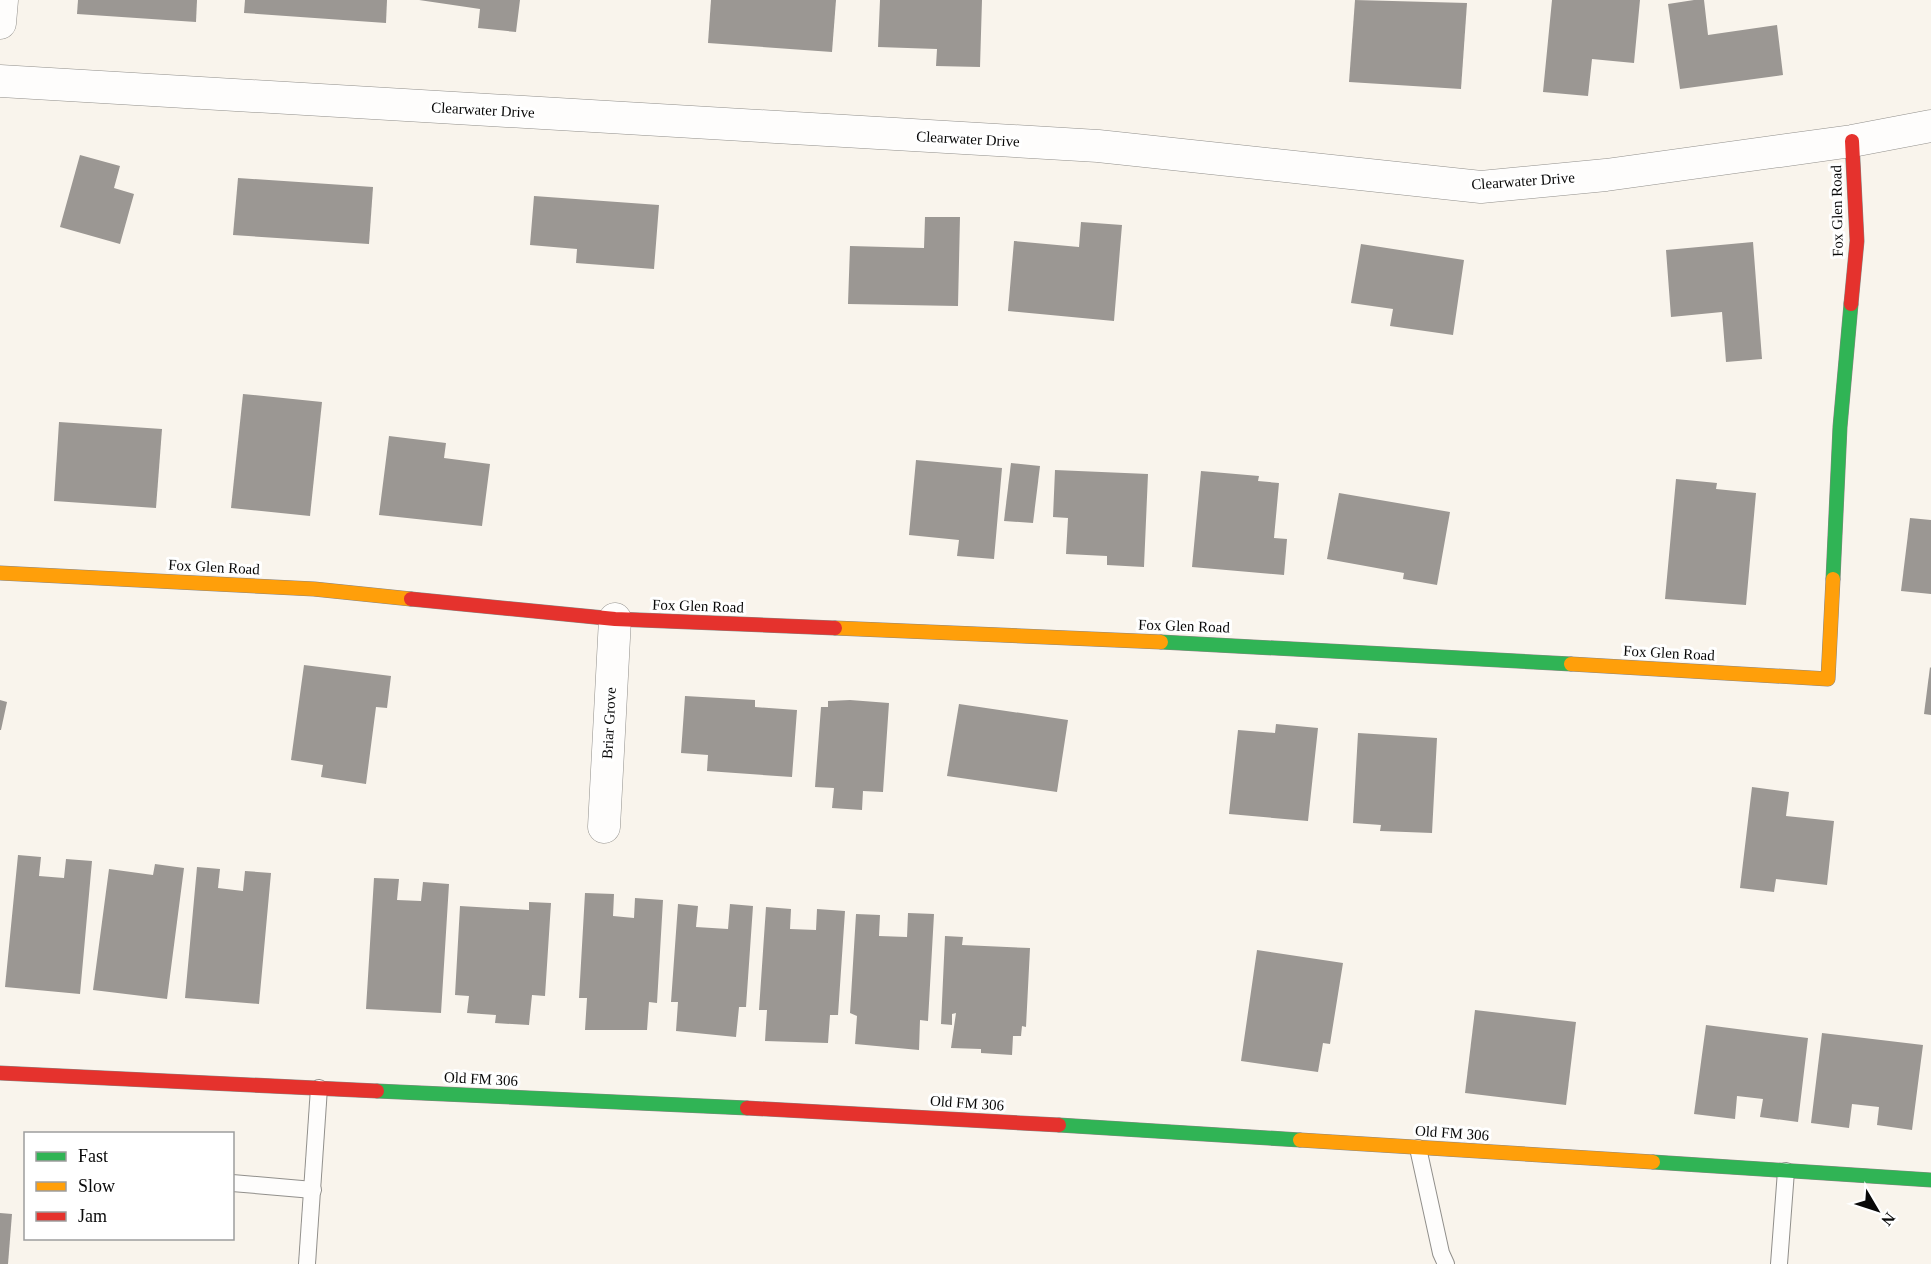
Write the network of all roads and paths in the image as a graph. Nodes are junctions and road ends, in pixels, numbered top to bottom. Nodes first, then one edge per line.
1 (2, 0) edge
2 (0, 23) edge
3 (0, 81) edge
4 (1931, 126) edge
5 (1852, 141) junction
6 (0, 573) edge
7 (615, 619) junction
8 (604, 827) dead end
9 (0, 1073) edge
10 (319, 1088) junction
11 (1418, 1148) junction
12 (1786, 1171) junction
13 (1931, 1180) edge
14 (234, 1183) edge
15 (313, 1190) junction
16 (307, 1264) edge
17 (1446, 1264) edge
18 (1779, 1264) edge

1 - 2 street
3 - 5 street, Clearwater Drive
4 - 5 street, Clearwater Drive
5 - 7 street, Fox Glen Road
6 - 7 street, Fox Glen Road
7 - 8 street, Briar Grove
9 - 10 street, Old FM 306
10 - 11 street, Old FM 306
10 - 15 lane
11 - 12 street, Old FM 306
11 - 17 lane
12 - 13 street, Old FM 306
12 - 18 lane
14 - 15 lane
15 - 16 lane

